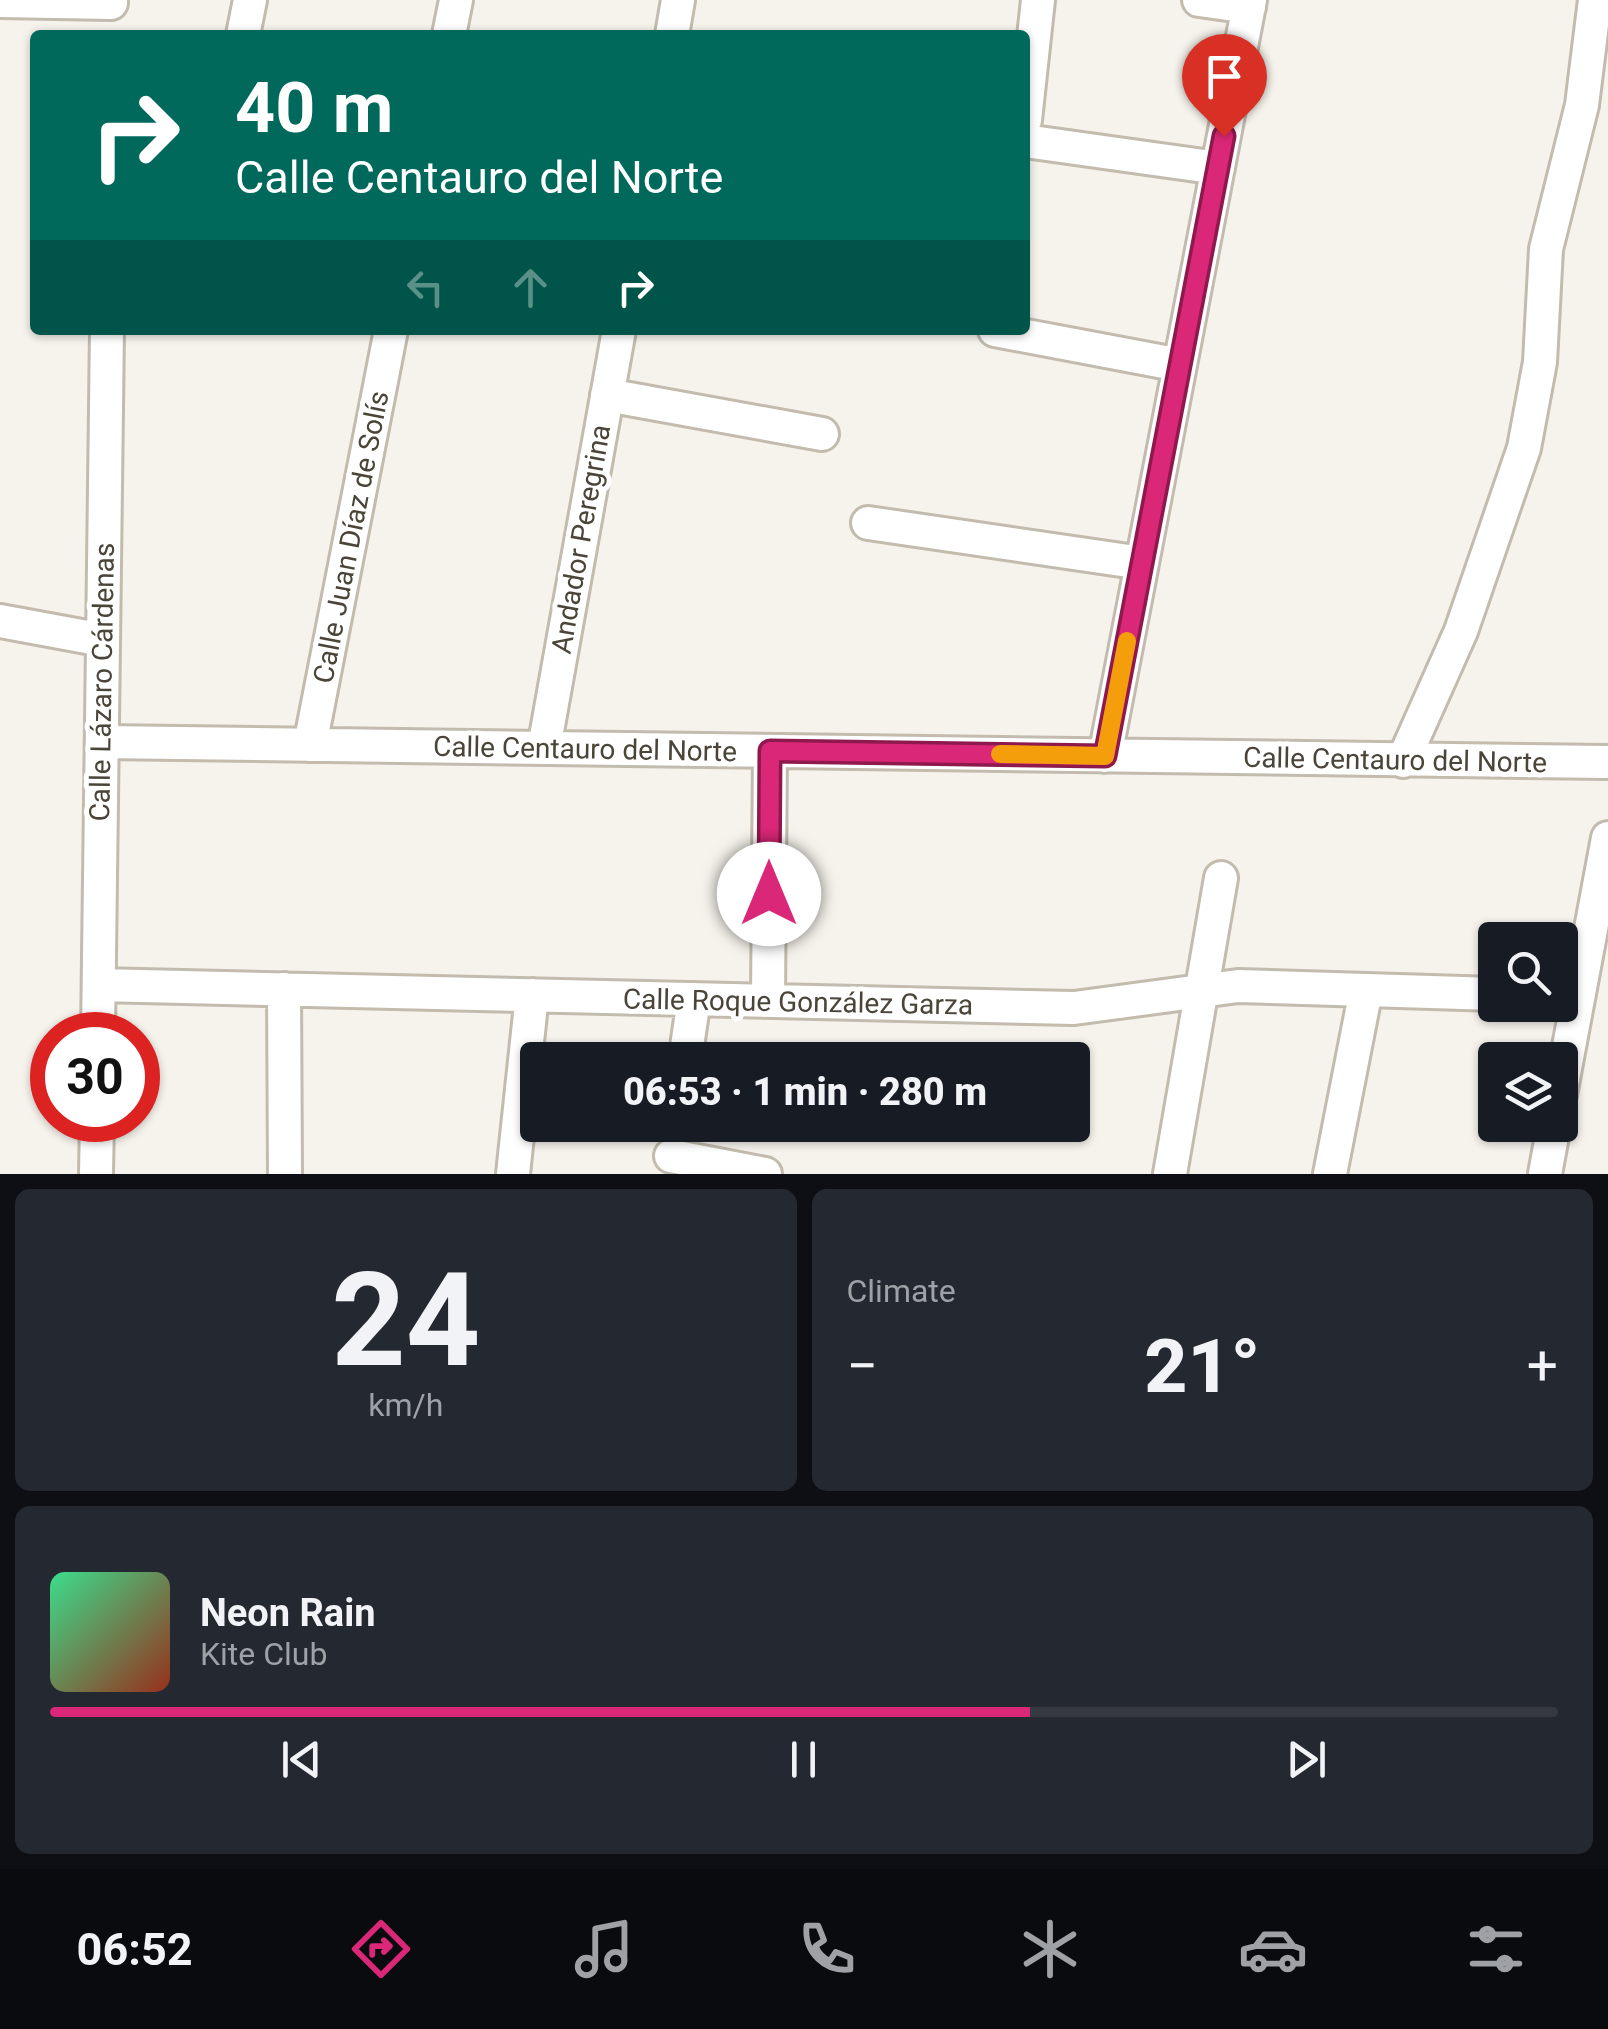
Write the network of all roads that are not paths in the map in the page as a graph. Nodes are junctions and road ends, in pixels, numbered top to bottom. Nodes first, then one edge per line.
1 (250, 0) edge
2 (456, 0) edge
3 (678, 0) edge
4 (1038, 0) edge
5 (1199, 0) edge
6 (1595, 0) edge
7 (0, 2) edge
8 (1249, 3) edge
9 (110, 13) edge
10 (244, 30) edge
11 (450, 30) edge
12 (673, 30) edge
13 (1030, 74) edge
14 (1030, 142) edge
15 (1218, 168) junction
16 (106, 335) edge
17 (391, 335) edge
18 (618, 335) edge
19 (1021, 335) edge
20 (1180, 366) junction
21 (607, 395) junction
22 (822, 434) dead end
23 (868, 523) dead end
24 (1142, 563) junction
25 (0, 621) edge
26 (103, 640) junction
27 (102, 742) junction
28 (310, 745) junction
29 (544, 748) junction
30 (770, 751) junction
31 (1105, 756) junction
32 (1404, 761) junction
33 (1608, 762) edge
34 (1608, 838) edge
35 (1221, 878) dead end
36 (1578, 960) edge
37 (99, 984) junction
38 (284, 989) junction
39 (1202, 990) junction
40 (1366, 990) junction
41 (1478, 993) edge
42 (532, 995) junction
43 (694, 999) junction
44 (768, 1001) junction
45 (98, 1012) edge
46 (688, 1042) edge
47 (97, 1142) edge
48 (1551, 1142) edge
49 (672, 1152) edge
50 (96, 1174) edge
51 (286, 1174) edge
52 (514, 1174) edge
53 (765, 1174) edge
54 (1170, 1174) edge
55 (1330, 1174) edge
56 (1545, 1174) edge

1 - 10 street
2 - 11 street
3 - 12 street
4 - 13 street
5 - 8 street
6 - 32 street
7 - 9 street
8 - 15 street
14 - 15 street
15 - 20 street
16 - 26 street, Calle Lázaro Cárdenas
17 - 28 street, Calle Juan Díaz de Solís
18 - 21 street, Andador Peregrina
19 - 20 street
20 - 24 street
21 - 22 street
21 - 29 street, Andador Peregrina
23 - 24 street
24 - 31 street
25 - 26 street
26 - 27 street, Calle Lázaro Cárdenas
27 - 28 street, Calle Centauro del Norte
27 - 37 street, Calle Lázaro Cárdenas
28 - 29 street, Calle Centauro del Norte
29 - 30 street, Calle Centauro del Norte
30 - 31 street, Calle Centauro del Norte
30 - 44 street
31 - 32 street, Calle Centauro del Norte
32 - 33 street, Calle Centauro del Norte
34 - 36 street
35 - 39 street
37 - 38 street, Calle Roque González Garza
37 - 45 street, Calle Lázaro Cárdenas
38 - 42 street, Calle Roque González Garza
38 - 51 street
39 - 40 street, Calle Roque González Garza
39 - 44 street, Calle Roque González Garza
39 - 54 street
40 - 41 street, Calle Roque González Garza
40 - 55 street
42 - 43 street, Calle Roque González Garza
42 - 52 street
43 - 44 street, Calle Roque González Garza
43 - 46 street
47 - 50 street
48 - 56 street
49 - 53 street

